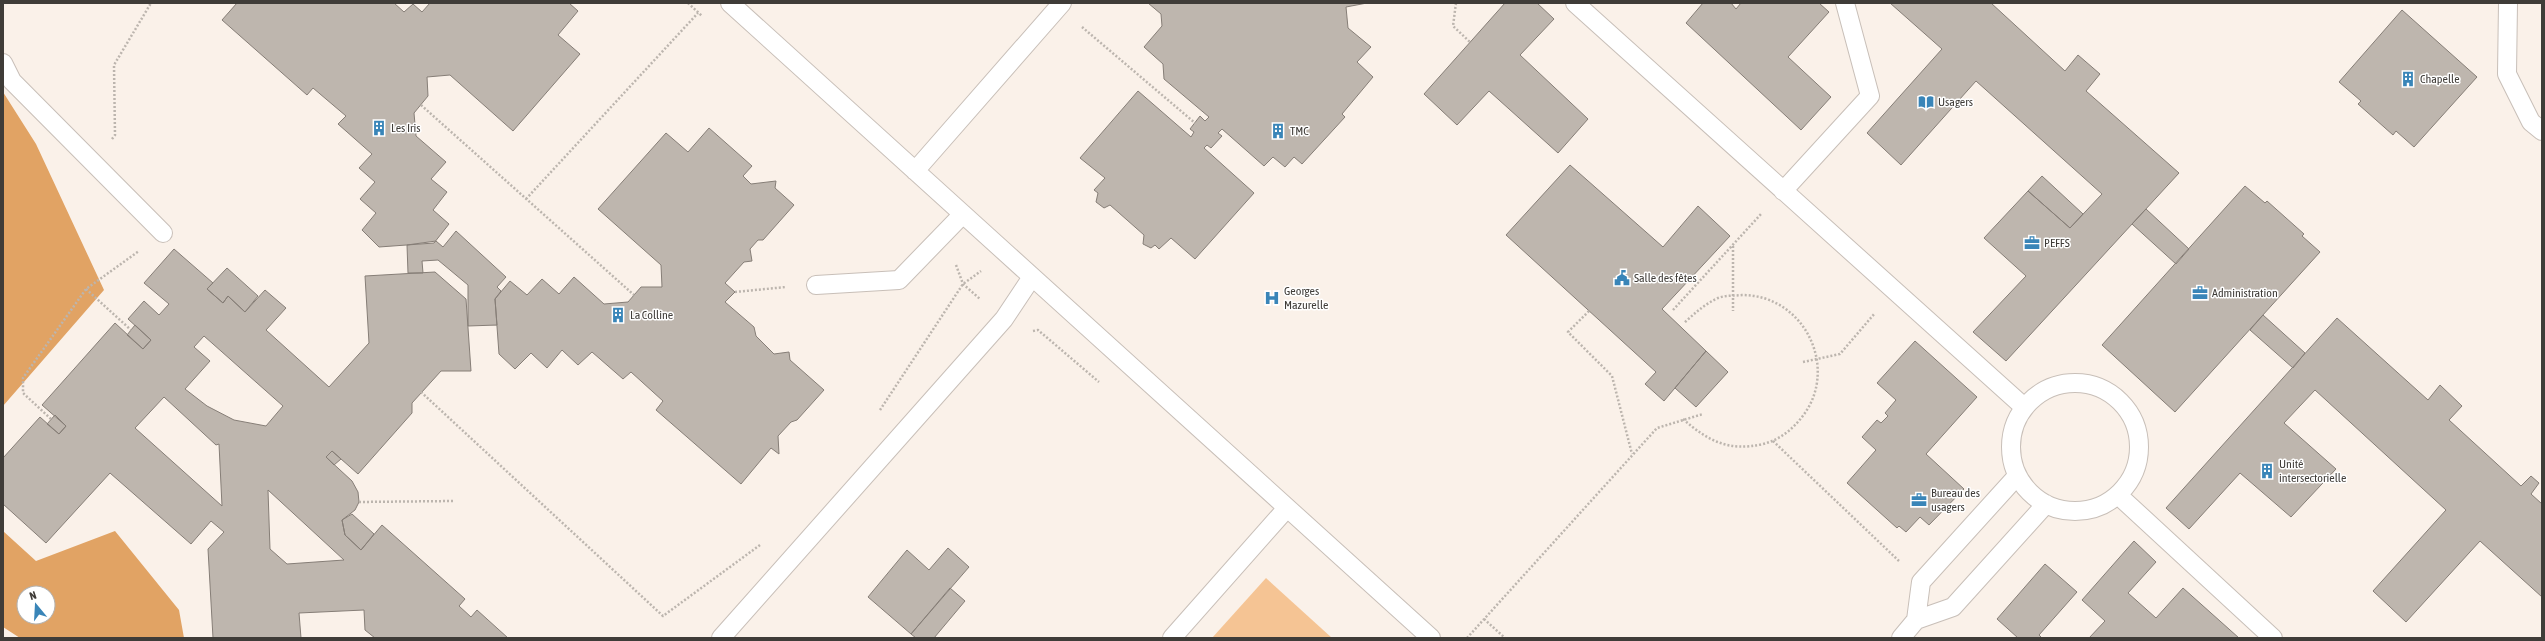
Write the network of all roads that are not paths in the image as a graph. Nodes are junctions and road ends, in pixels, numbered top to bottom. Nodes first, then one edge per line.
1 (730, 3) edge
2 (1574, 3) edge
3 (1845, 3) edge
4 (2508, 3) edge
5 (1060, 5) edge
6 (3, 63) edge
7 (2542, 131) edge
8 (915, 171) junction
9 (1783, 191) junction
10 (963, 214) junction
11 (163, 233) road end
12 (1032, 277) junction
13 (816, 285) road end
14 (2024, 407) junction
15 (2017, 476) junction
16 (2118, 495) junction
17 (2046, 504) junction
18 (1287, 508) junction
19 (1916, 620) junction
20 (721, 638) edge
21 (1172, 638) edge
22 (1431, 638) edge
23 (1900, 638) edge
24 (2273, 638) edge

1 - 8 lane
2 - 9 lane
3 - 9 lane
4 - 7 lane
5 - 8 lane
6 - 11 lane
8 - 10 lane
9 - 14 lane
10 - 12 lane
10 - 13 lane
12 - 18 lane
12 - 20 lane
14 - 15 lane
14 - 16 lane
15 - 17 lane
15 - 19 lane
16 - 17 lane
16 - 24 lane
17 - 19 lane
18 - 21 lane
18 - 22 lane
19 - 23 lane

